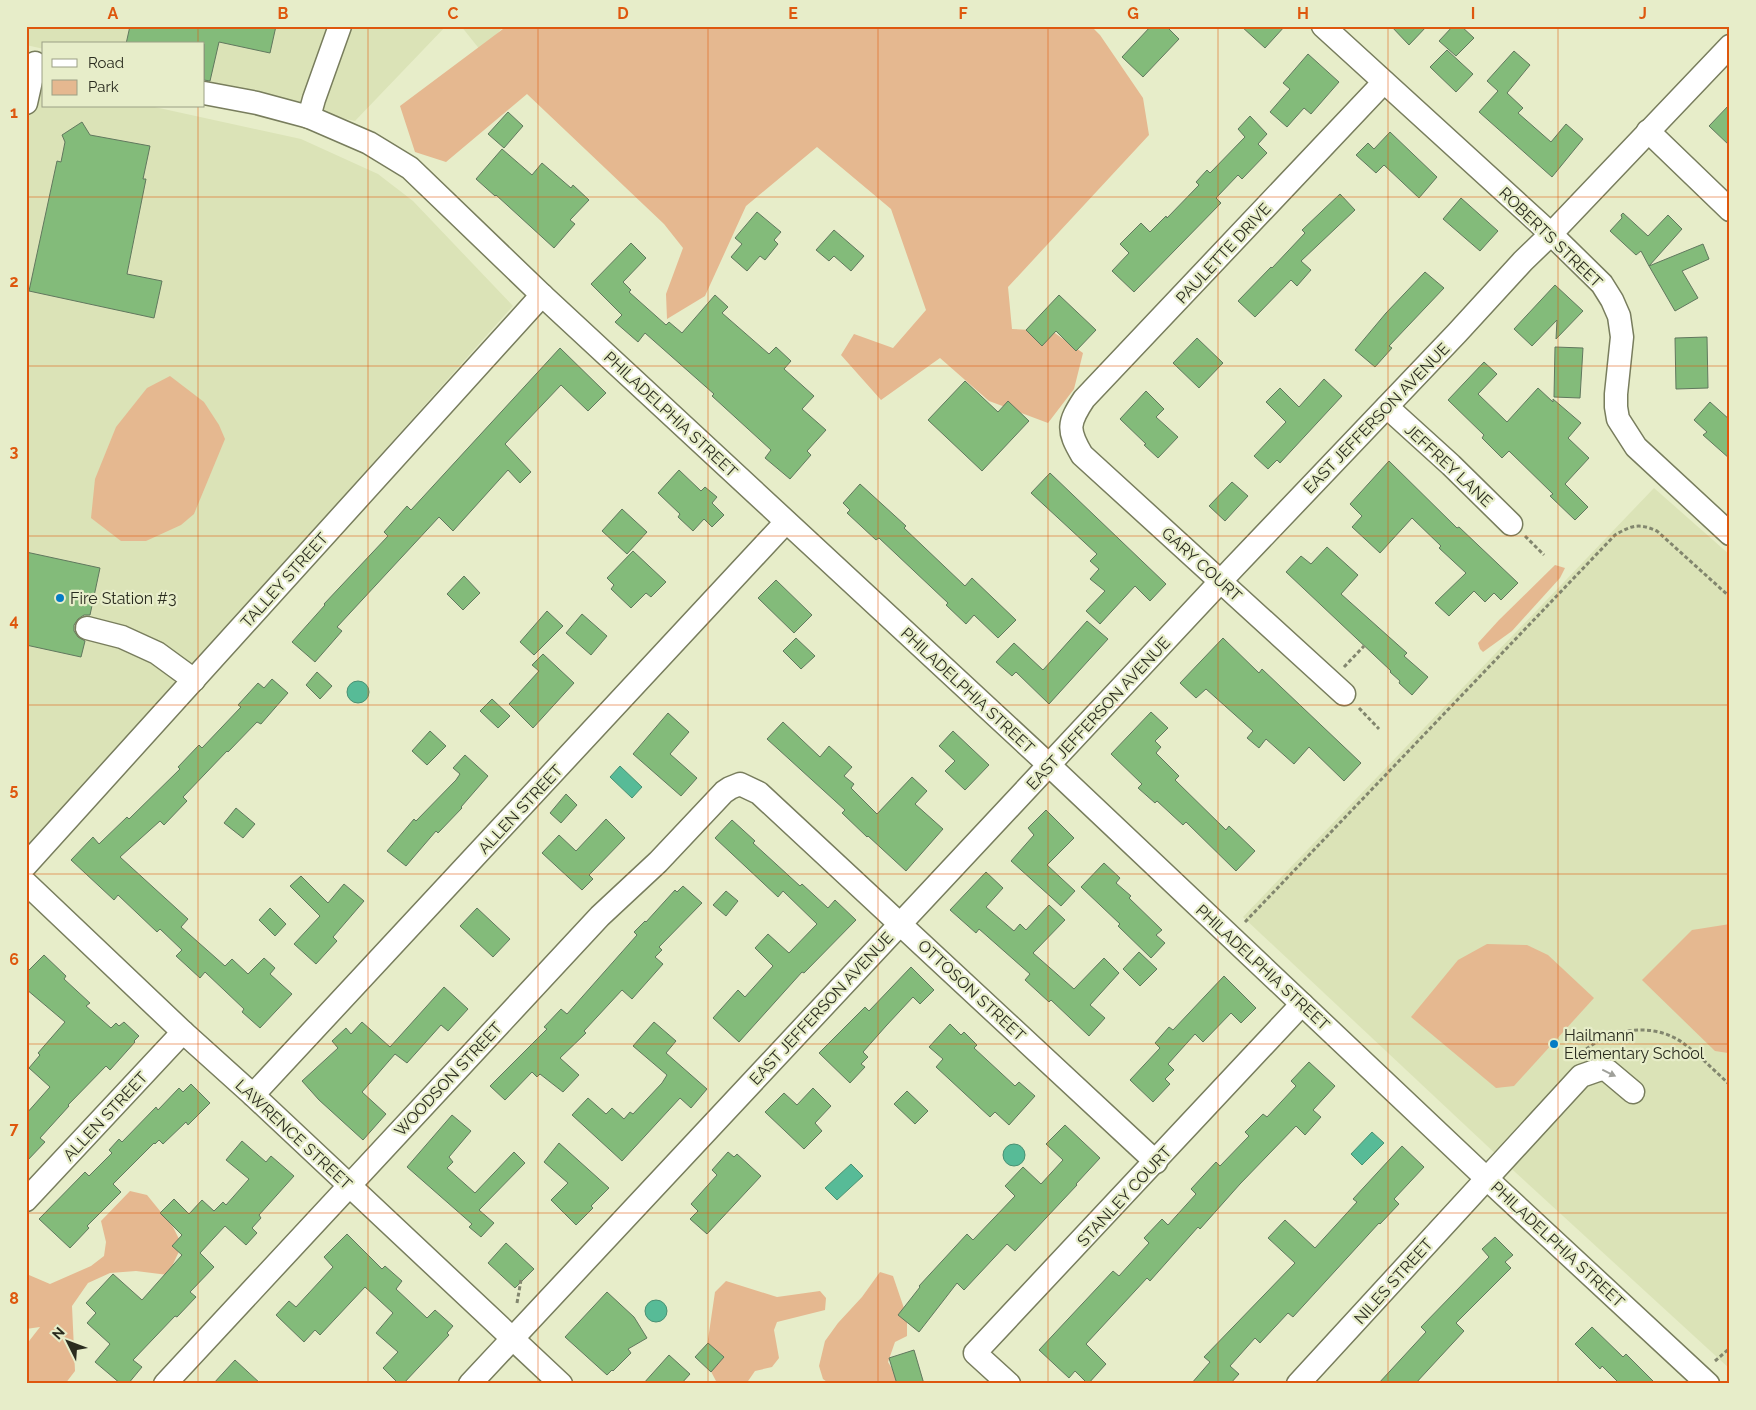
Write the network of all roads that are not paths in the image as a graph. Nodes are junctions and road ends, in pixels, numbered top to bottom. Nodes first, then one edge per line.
1 (340, 26) edge
2 (1323, 26) edge
3 (1730, 46) edge
4 (35, 63) edge
5 (1384, 82) junction
6 (205, 93) edge
7 (26, 103) edge
8 (309, 117) junction
9 (1648, 131) junction
10 (1730, 210) edge
11 (1551, 234) junction
12 (542, 295) junction
13 (1386, 407) junction
14 (1070, 428) joint
15 (786, 522) junction
16 (1511, 524) dead end
17 (1730, 534) edge
18 (1221, 580) junction
19 (87, 628) dead end
20 (194, 680) junction
21 (1344, 694) road end
22 (1049, 765) junction
23 (740, 784) joint
24 (26, 866) edge
25 (26, 883) edge
26 (900, 923) junction
27 (1302, 1004) junction
28 (183, 1032) junction
29 (1633, 1092) dead end
30 (253, 1095) junction
31 (1156, 1162) junction
32 (1486, 1178) junction
33 (349, 1186) junction
34 (26, 1200) edge
35 (512, 1338) junction
36 (166, 1384) edge
37 (470, 1384) edge
38 (561, 1384) edge
39 (1009, 1384) edge
40 (1298, 1384) edge
41 (1708, 1384) edge

1 - 8 street
2 - 5 street, ROBERTS STREET
3 - 9 street, EAST JEFFERSON AVENUE
4 - 7 street
5 - 11 street, ROBERTS STREET
5 - 14 street, PAULETTE DRIVE
6 - 8 street, PHILADELPHIA STREET
8 - 12 street, PHILADELPHIA STREET
9 - 10 street
9 - 11 street, EAST JEFFERSON AVENUE
11 - 13 street, EAST JEFFERSON AVENUE
11 - 17 street, ROBERTS STREET
12 - 15 street, PHILADELPHIA STREET
12 - 20 street, TALLEY STREET
13 - 16 street, JEFFREY LANE
13 - 18 street, EAST JEFFERSON AVENUE
14 - 18 street, GARY COURT
15 - 22 street, PHILADELPHIA STREET
15 - 30 street, ALLEN STREET
18 - 21 street, GARY COURT
18 - 22 street, EAST JEFFERSON AVENUE
19 - 20 street
20 - 24 street, TALLEY STREET
22 - 26 street, EAST JEFFERSON AVENUE
22 - 27 street, PHILADELPHIA STREET
23 - 26 street, OTTOSON STREET
23 - 33 street, WOODSON STREET
25 - 28 street, LAWRENCE STREET
26 - 31 street, OTTOSON STREET
26 - 35 street, EAST JEFFERSON AVENUE
27 - 31 street, STANLEY COURT
27 - 32 street, PHILADELPHIA STREET
28 - 30 street, LAWRENCE STREET
28 - 34 street, ALLEN STREET
32 -> 29 street, NILES STREET
30 - 33 street, LAWRENCE STREET
31 - 39 street, STANLEY COURT
32 - 40 street, NILES STREET
32 - 41 street, PHILADELPHIA STREET
33 - 35 street, LAWRENCE STREET
33 - 36 street, WOODSON STREET
35 - 37 street, EAST JEFFERSON AVENUE
35 - 38 street, LAWRENCE STREET

